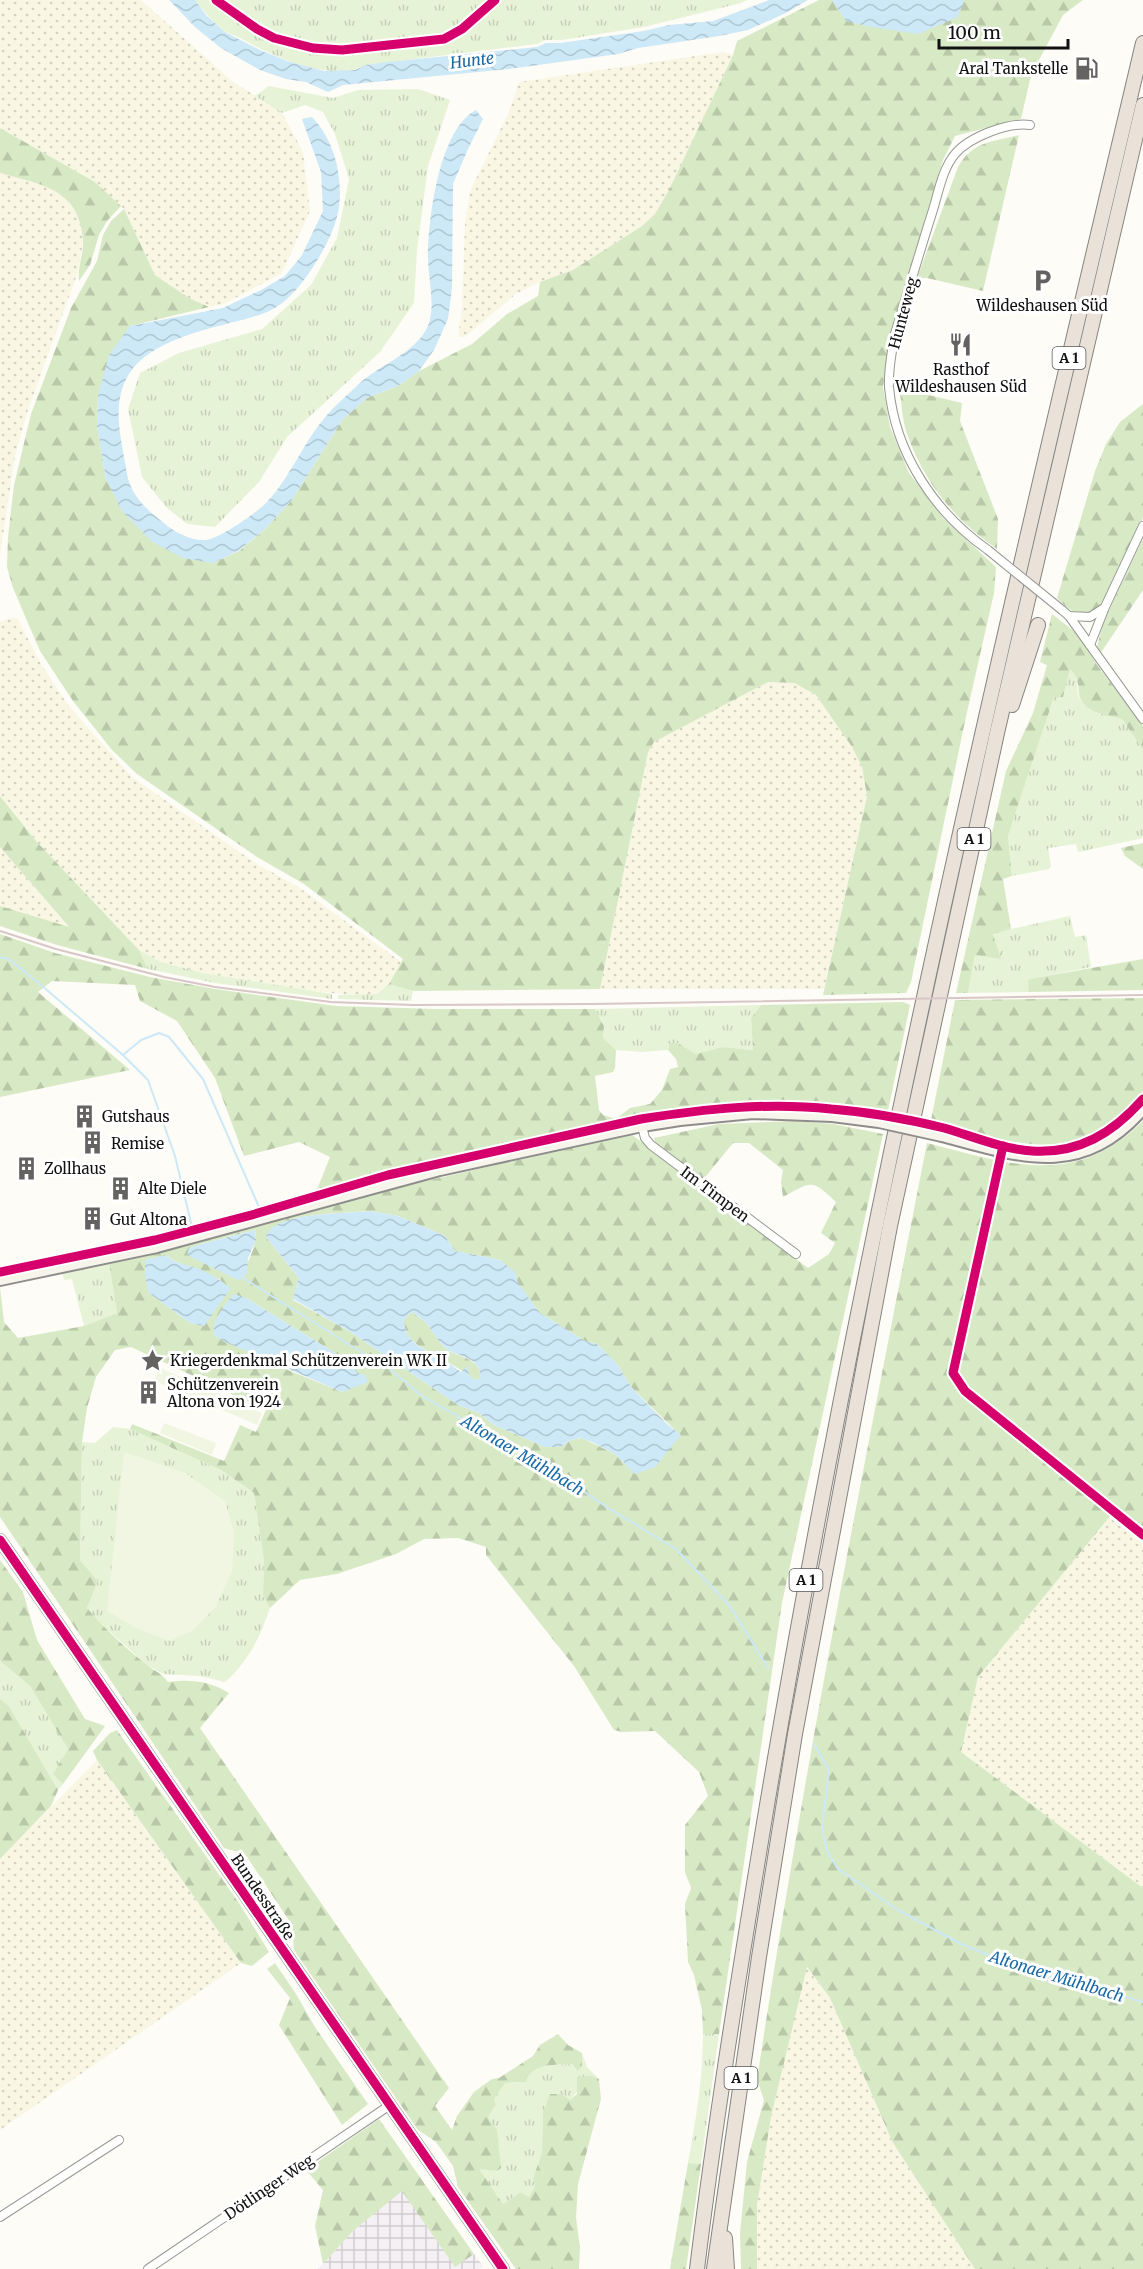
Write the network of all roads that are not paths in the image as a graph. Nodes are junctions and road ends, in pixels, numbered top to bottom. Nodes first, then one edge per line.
1 (1143, 43) edge
2 (1143, 105) edge
3 (1030, 125) dead end
4 (1143, 526) edge
5 (1105, 607) junction
6 (1069, 616) junction
7 (1038, 625) dead end
8 (1090, 645) junction
9 (1143, 718) edge
10 (997, 733) junction
11 (1143, 1109) edge
12 (642, 1126) junction
13 (796, 1254) dead end
14 (0, 1280) edge
15 (0, 1540) edge
16 (390, 2105) junction
17 (118, 2140) dead end
18 (723, 2200) junction
19 (0, 2217) edge
20 (148, 2269) edge
21 (503, 2269) edge
22 (697, 2269) edge
23 (714, 2269) edge
24 (727, 2269) edge

1 - 22 highway, A 1
2 - 10 highway, A 1
3 - 6 street, Hunteweg, bridge
4 - 5 street
5 - 6 street
5 - 8 street
6 - 8 street, Hunteweg
7 - 10 highway
8 - 9 street, Hunteweg
10 - 18 highway, A 1
11 - 12 main road, bridge
12 - 13 street, Im Timpen
12 - 14 main road
15 - 16 main road, Bundesstraße
16 - 20 street, Dötlinger Weg
16 - 21 main road, Bundesstraße
17 - 19 street
18 - 23 highway, A 1
18 - 24 highway

